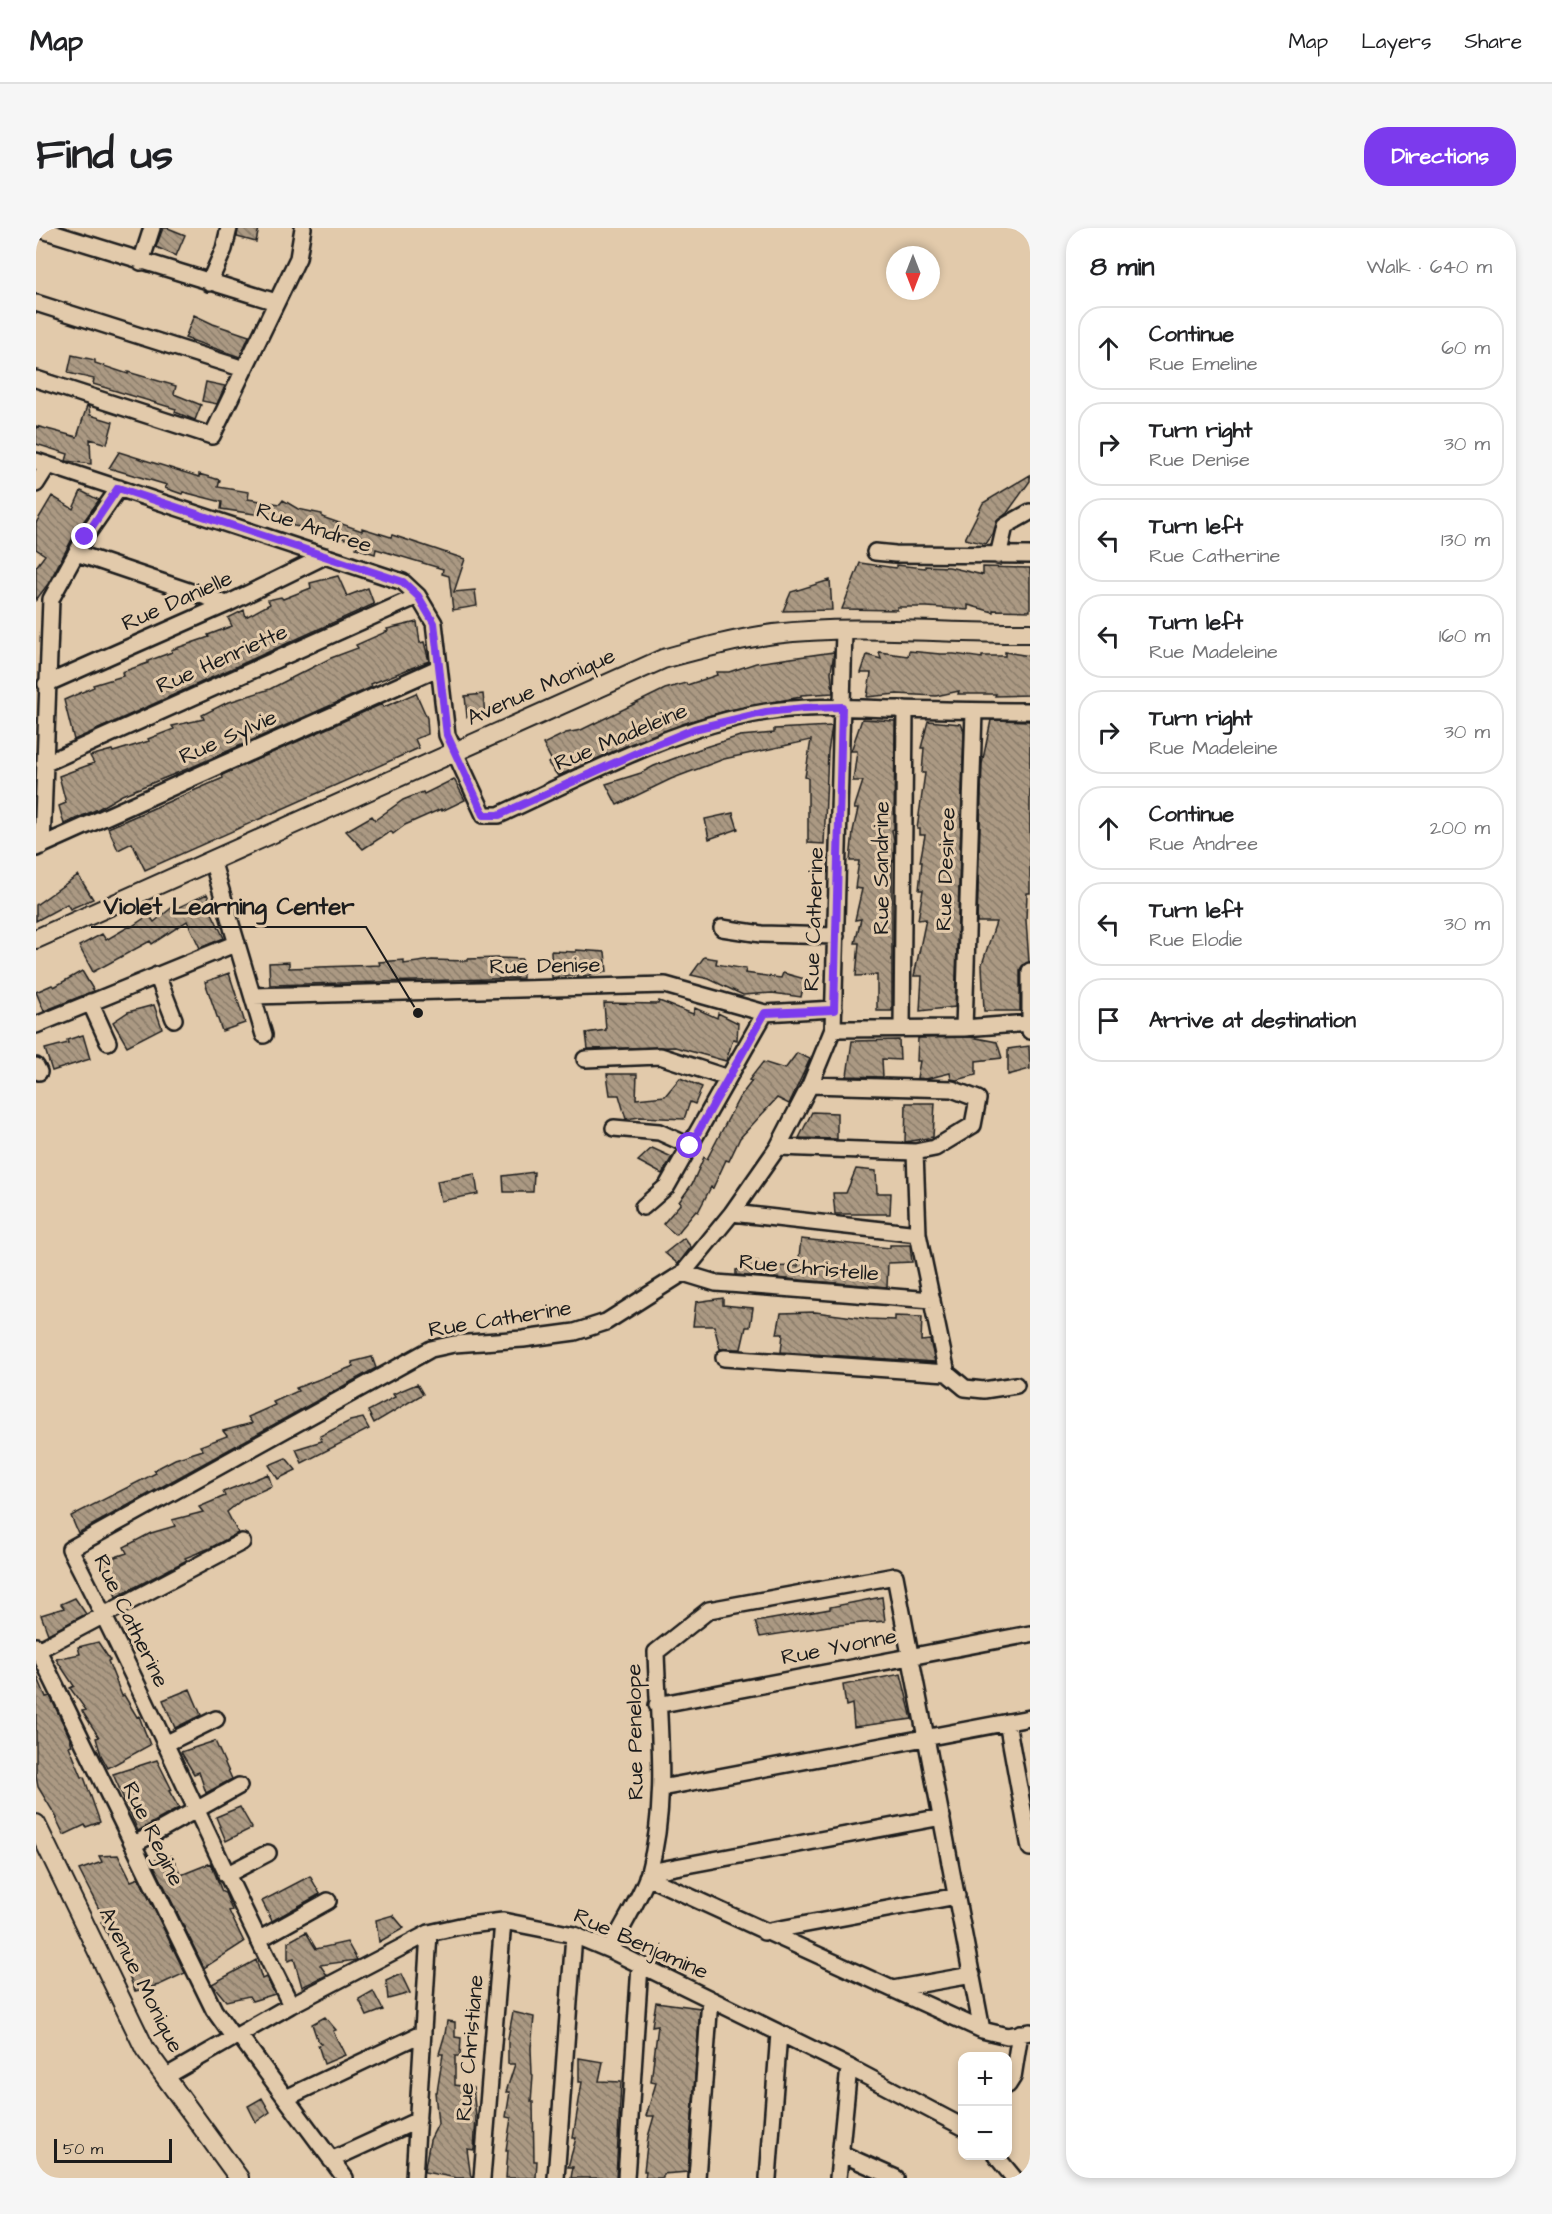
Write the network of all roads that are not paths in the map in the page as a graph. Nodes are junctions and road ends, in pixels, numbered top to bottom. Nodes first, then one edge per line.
1 (36, 228) edge
2 (152, 228) edge
3 (229, 228) edge
4 (303, 228) edge
5 (78, 235) edge
6 (141, 262) junction
7 (209, 282) junction
8 (276, 302) junction
9 (36, 303) edge
10 (244, 369) junction
11 (36, 380) edge
12 (42, 463) edge
13 (36, 484) edge
14 (118, 488) junction
15 (1030, 512) edge
16 (875, 552) dead end
17 (76, 553) junction
18 (1030, 555) edge
19 (326, 556) junction
20 (998, 556) junction
21 (418, 596) junction
22 (227, 604) junction
23 (844, 631) junction
24 (1030, 633) edge
25 (438, 668) junction
26 (46, 684) junction
27 (842, 707) junction
28 (905, 709) junction
29 (974, 711) junction
30 (1030, 711) edge
31 (454, 751) junction
32 (44, 764) junction
33 (39, 847) edge
34 (212, 860) junction
35 (722, 928) dead end
36 (836, 936) junction
37 (36, 939) edge
38 (237, 943) junction
39 (1030, 971) edge
40 (157, 975) junction
41 (253, 996) junction
42 (90, 1002) junction
43 (834, 1010) junction
44 (765, 1013) junction
45 (174, 1019) dead end
46 (36, 1024) edge
47 (1030, 1026) edge
48 (902, 1027) junction
49 (964, 1028) junction
50 (833, 1029) junction
51 (264, 1035) dead end
52 (108, 1042) dead end
53 (585, 1059) dead end
54 (728, 1078) junction
55 (810, 1084) junction
56 (614, 1128) dead end
57 (690, 1146) junction
58 (778, 1147) junction
59 (915, 1152) junction
60 (643, 1207) dead end
61 (732, 1213) junction
62 (918, 1234) junction
63 (683, 1273) junction
64 (932, 1300) junction
65 (724, 1358) dead end
66 (947, 1372) junction
67 (1016, 1385) dead end
68 (242, 1542) dead end
69 (104, 1615) junction
70 (1030, 1634) edge
71 (37, 1648) edge
72 (911, 1656) junction
73 (657, 1705) junction
74 (1030, 1718) edge
75 (216, 1719) dead end
76 (1007, 1722) junction
77 (927, 1738) junction
78 (165, 1744) junction
79 (239, 1786) dead end
80 (661, 1788) junction
81 (196, 1810) junction
82 (942, 1817) junction
83 (36, 1824) edge
84 (133, 1845) junction
85 (1030, 1848) edge
86 (268, 1854) dead end
87 (226, 1875) junction
88 (648, 1875) junction
89 (957, 1896) junction
90 (328, 1901) dead end
91 (503, 1921) junction
92 (764, 1932) junction
93 (429, 1933) junction
94 (574, 1935) junction
95 (258, 1940) junction
96 (610, 1950) junction
97 (640, 1965) junction
98 (972, 1975) junction
99 (893, 1989) junction
100 (710, 1999) junction
101 (291, 2005) junction
102 (981, 2030) junction
103 (1025, 2032) edge
104 (423, 2033) junction
105 (779, 2033) junction
106 (237, 2036) junction
107 (849, 2067) junction
108 (165, 2077) junction
109 (1012, 2079) edge
110 (286, 2098) junction
111 (418, 2120) junction
112 (958, 2124) edge
113 (840, 2153) junction
114 (331, 2160) junction
115 (999, 2160) edge
116 (239, 2178) edge
117 (345, 2178) edge
118 (414, 2178) edge
119 (482, 2178) edge
120 (556, 2178) edge
121 (626, 2178) edge
122 (697, 2178) edge
123 (768, 2178) edge
124 (838, 2178) edge
125 (896, 2178) edge
126 (1014, 2178) edge

1 - 5 street
2 - 6 street
3 - 7 street
4 - 8 street
5 - 6 street
6 - 7 street
7 - 8 street
8 - 10 street
9 - 10 street
10 - 11 street
12 - 13 street
12 - 14 street, Rue Andree
14 - 17 street
14 - 19 street, Rue Andree
15 - 20 street
16 - 20 street
17 - 22 street
17 - 26 street
18 - 20 street
19 - 21 street, Rue Andree
19 - 22 street, Rue Danielle
21 - 25 street, Rue Andree
21 - 32 street, Rue Henriette
22 - 26 street, Rue Danielle
23 - 24 street, Avenue Monique
23 - 27 street, Rue Catherine
23 - 31 street, Avenue Monique
25 - 31 street, Rue Andree
25 - 33 street, Rue Sylvie
26 - 32 street
27 - 28 street, Rue Madeleine
27 - 31 street, Rue Madeleine
27 - 36 street, Rue Catherine
28 - 29 street, Rue Madeleine
28 - 48 street, Rue Sandrine
29 - 30 street, Rue Madeleine
29 - 49 street, Rue Desiree
31 - 34 street, Avenue Monique
32 - 33 street
34 - 37 street, Avenue Monique
34 - 38 street
35 - 36 street
36 - 43 street, Rue Catherine
38 - 40 street
38 - 41 street
39 - 47 street
40 - 42 street
40 - 45 street
41 - 44 street, Rue Denise
41 - 51 street
42 - 46 street
42 - 52 street
43 - 44 street, Rue Denise
43 - 50 street, Rue Catherine
44 - 54 street
47 - 49 street
48 - 49 street
48 - 50 street
50 - 55 street, Rue Catherine
53 - 54 street
54 - 57 street
55 - 58 street, Rue Catherine
55 - 59 street
56 - 57 street
57 - 60 street
58 - 59 street
58 - 61 street, Rue Catherine
59 - 62 street
61 - 62 street
61 - 63 street, Rue Catherine
62 - 64 street
63 - 64 street, Rue Christelle
63 - 69 street, Rue Catherine
64 - 66 street
65 - 66 street
66 - 67 street
68 - 69 street
69 - 71 street
69 - 78 street, Rue Catherine
70 - 72 street, Rue Yvonne
71 - 84 street, Rue Regine
72 - 73 street, Rue Yvonne
72 - 73 street, Rue Penelope
72 - 77 street
73 - 80 street, Rue Penelope
74 - 76 street
75 - 78 street
76 - 77 street
76 - 85 street
77 - 80 street
77 - 82 street
78 - 81 street, Rue Catherine
79 - 81 street
80 - 88 street, Rue Penelope
81 - 84 street
81 - 87 street, Rue Catherine
82 - 88 street
82 - 89 street
83 - 108 street, Avenue Monique
84 - 106 street, Rue Regine
86 - 87 street
87 - 95 street, Rue Catherine
88 - 92 street
88 - 96 street, Rue Penelope
89 - 92 street
89 - 98 street
90 - 95 street
91 - 93 street, Rue Benjamine
91 - 94 street, Rue Benjamine
91 - 119 street, Rue Christiane
92 - 99 street
93 - 101 street, Rue Benjamine
93 - 104 street
94 - 96 street, Rue Benjamine
94 - 120 street
95 - 101 street, Rue Catherine
96 - 97 street, Rue Benjamine
97 - 100 street, Rue Benjamine
97 - 121 street
98 - 99 street
98 - 102 street
99 - 102 street
100 - 105 street, Rue Benjamine
100 - 122 street
101 - 106 street, Rue Benjamine
102 - 103 street
103 - 109 street
104 - 110 street
104 - 111 street
105 - 107 street, Rue Benjamine
105 - 123 street
106 - 108 street, Rue Benjamine
106 - 110 street, Rue Regine
107 - 112 street, Rue Benjamine
107 - 113 street
108 - 116 street, Avenue Monique
110 - 114 street, Rue Regine
111 - 114 street
111 - 118 street
113 - 124 street
113 - 125 street
114 - 117 street, Rue Regine
115 - 126 street

